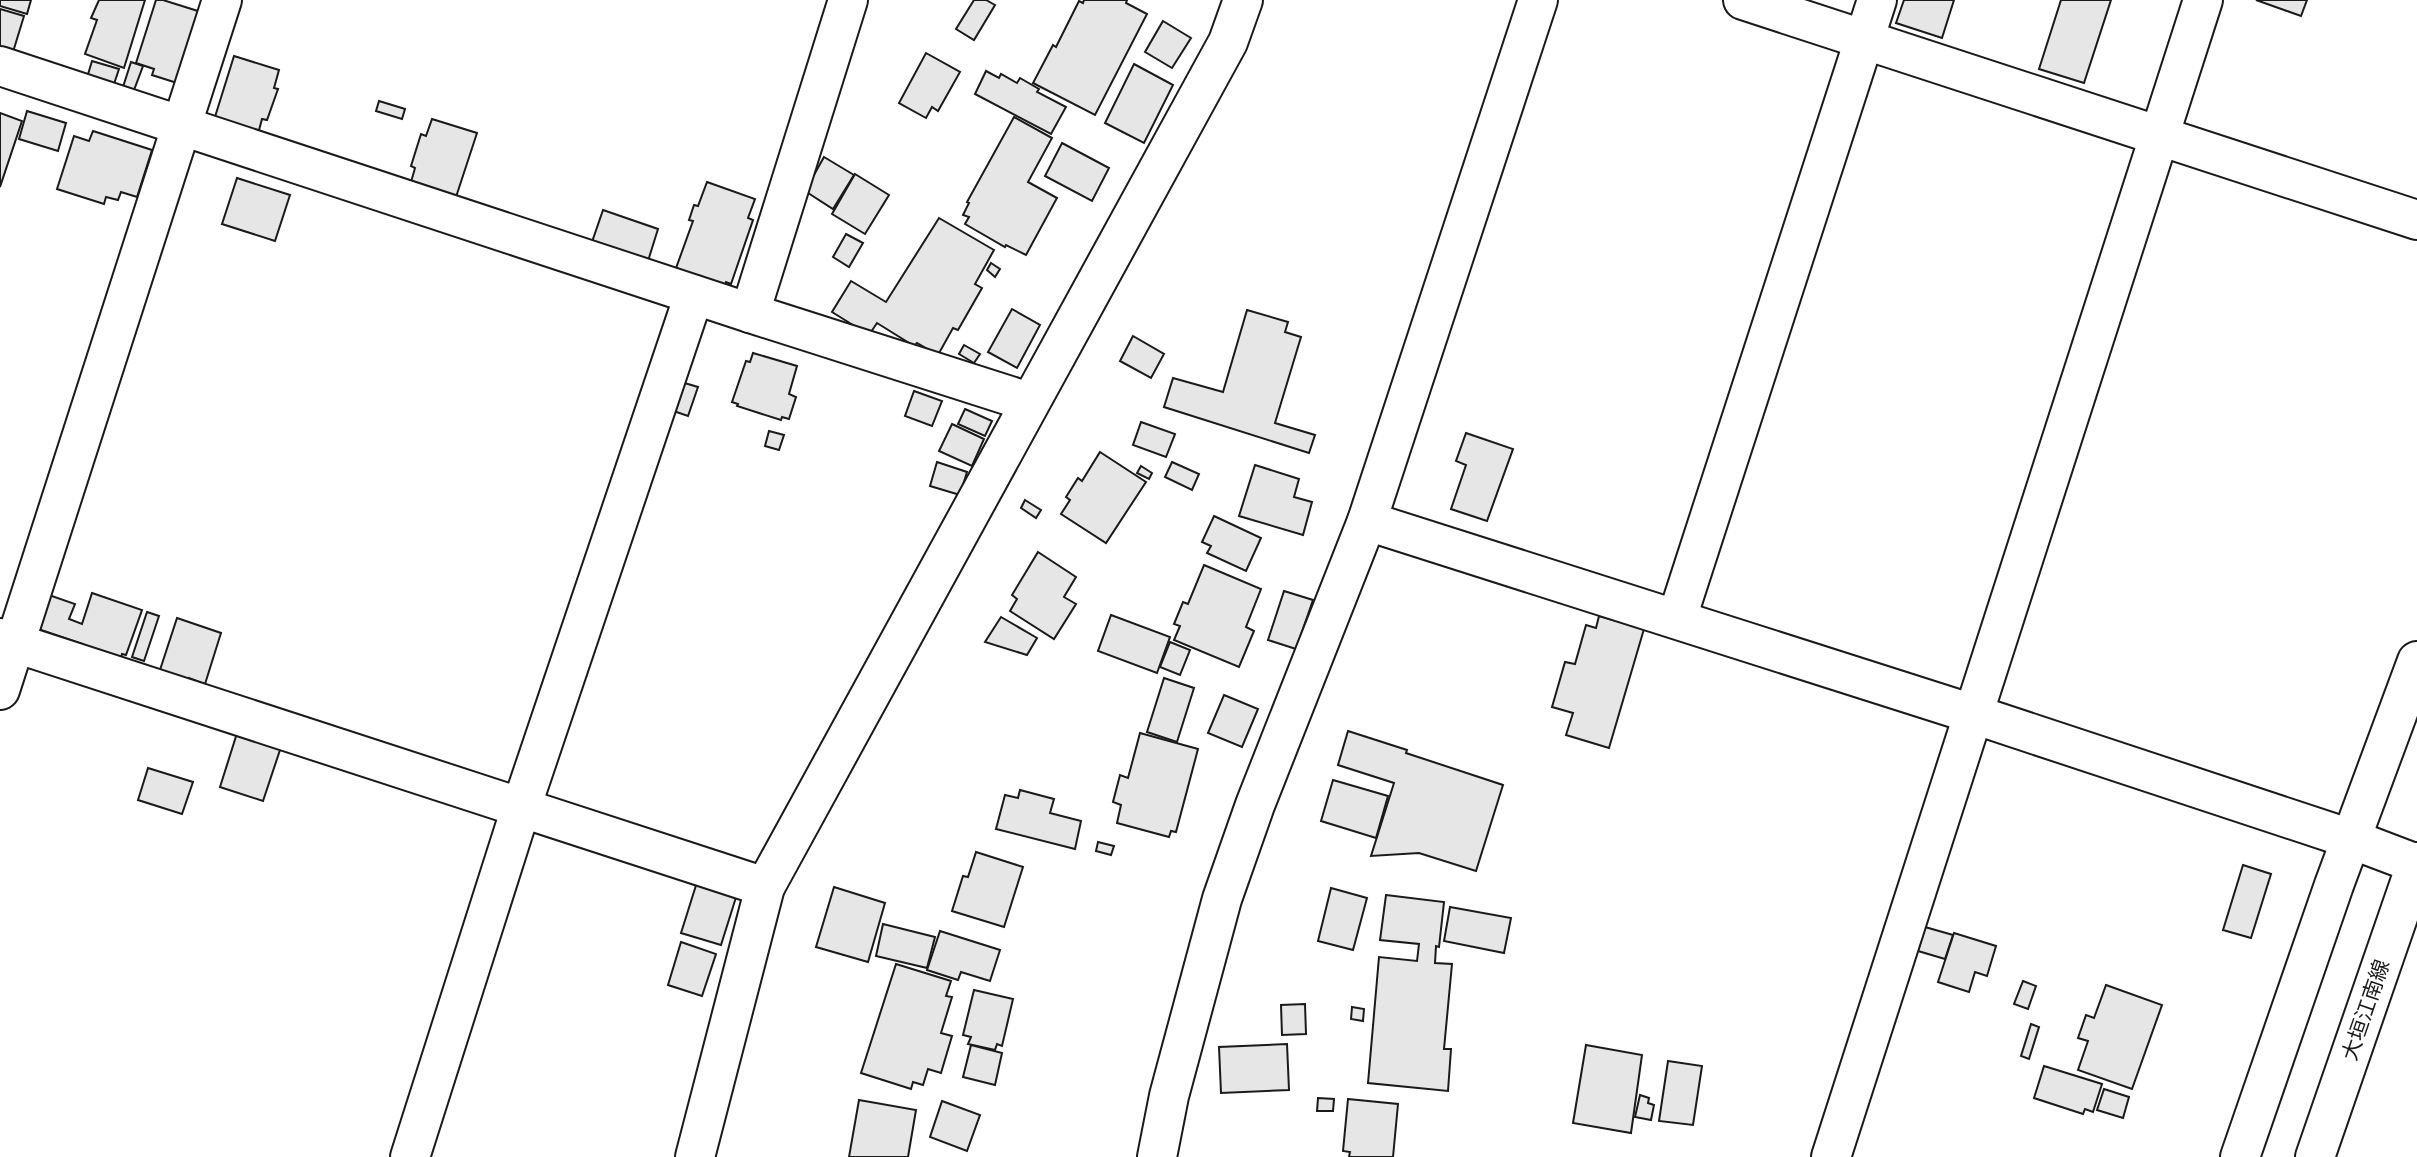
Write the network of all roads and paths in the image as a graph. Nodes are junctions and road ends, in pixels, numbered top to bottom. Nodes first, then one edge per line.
1 (222, 0) edge
2 (848, 0) edge
3 (1243, 0) edge
4 (1538, 0) edge
5 (1744, 0) edge
6 (1877, 0) edge
7 (2203, 0) edge
8 (1864, 38) junction
9 (0, 66) edge
10 (182, 126) junction
11 (2159, 134) junction
12 (2417, 220) edge
13 (694, 295) junction
14 (750, 313) junction
15 (1029, 402) junction
16 (1367, 521) junction
17 (1677, 618) junction
18 (8, 640) edge
19 (2417, 661) edge
20 (0, 690) edge
21 (1973, 714) junction
22 (522, 807) junction
23 (2351, 839) junction
24 (2417, 864) edge
25 (765, 887) junction
26 (410, 1157) edge
27 (695, 1157) edge
28 (1157, 1157) edge
29 (1831, 1157) edge
30 (2240, 1157) edge
31 (2315, 1157) edge

1 - 10 street
2 - 14 street
3 - 15 street
4 - 16 street
5 - 8 street
6 - 8 street
7 - 11 street
8 - 11 street
8 - 17 street
9 - 10 street
10 - 13 street
10 - 18 street
11 - 12 street
11 - 21 street
13 - 14 street
13 - 22 street
14 - 15 street
15 - 25 street
16 - 17 street
16 - 28 street
17 - 21 street
18 - 20 street
18 - 22 street
19 - 23 street
21 - 23 street
21 - 29 street
22 - 25 street
22 - 26 street
23 - 24 street
23 - 30 street
24 - 31 street, 大垣江南線
25 - 27 street

